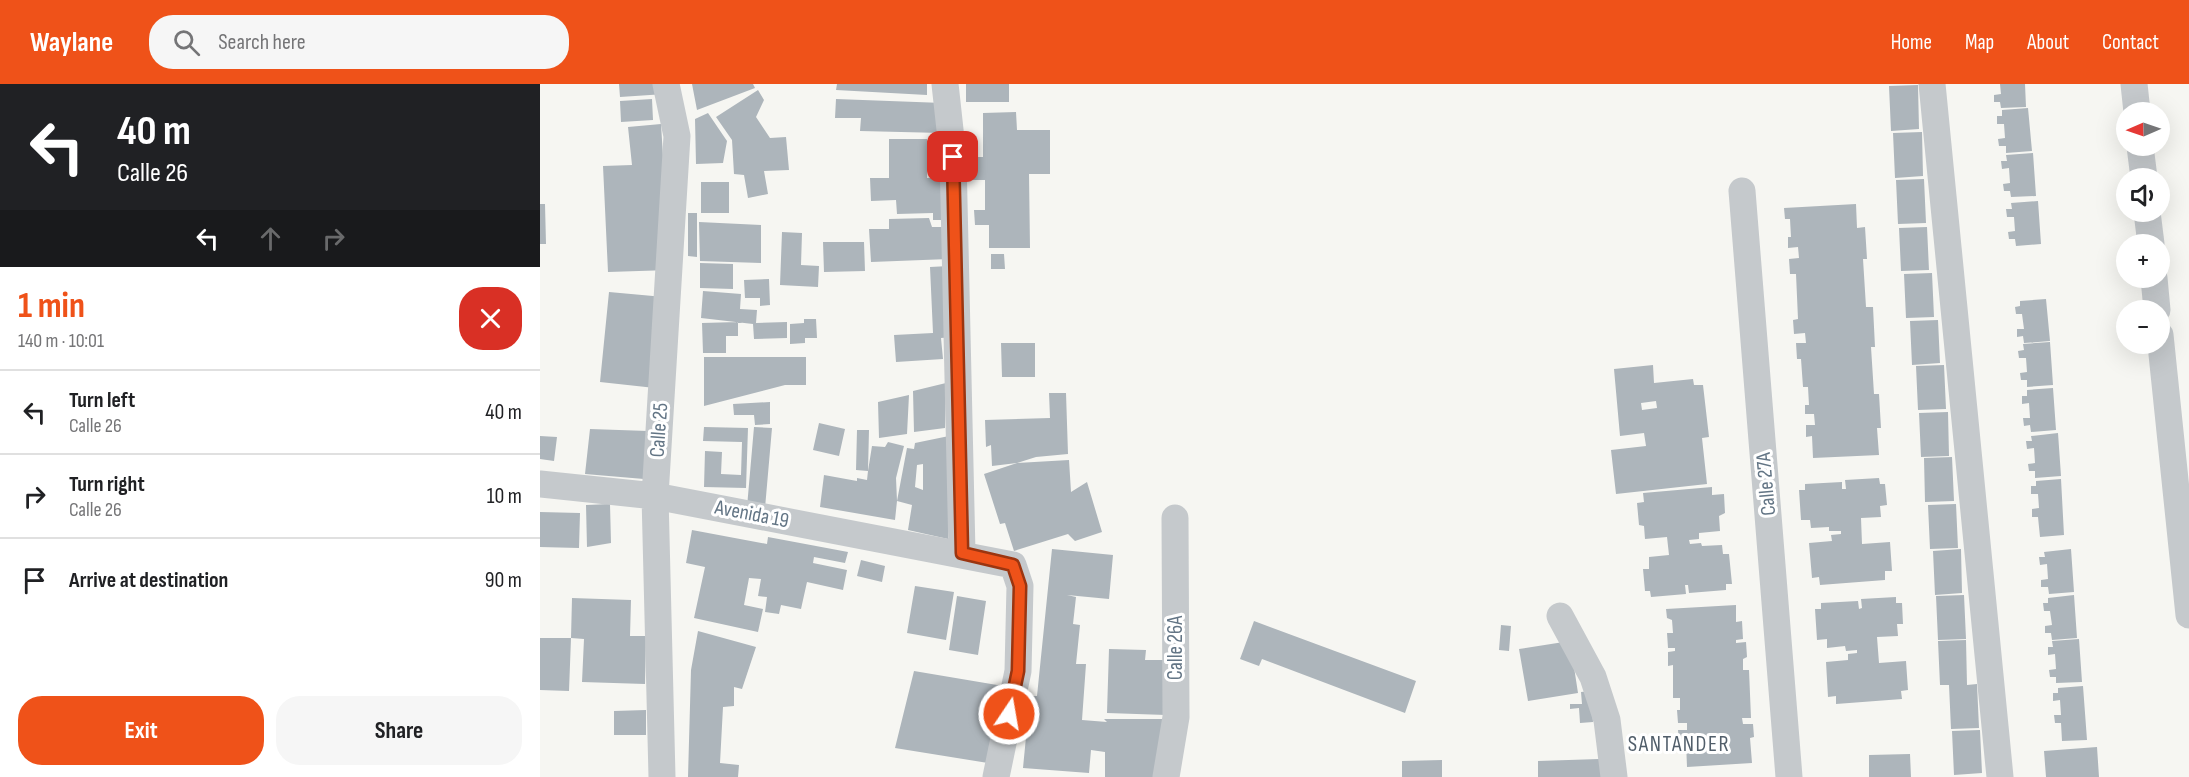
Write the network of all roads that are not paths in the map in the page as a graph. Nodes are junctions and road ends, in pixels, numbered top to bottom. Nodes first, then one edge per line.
1 (666, 84) edge
2 (945, 84) edge
3 (1932, 84) edge
4 (2134, 84) edge
5 (2136, 102) edge
6 (1742, 191) dead end
7 (2162, 354) edge
8 (540, 484) edge
9 (655, 496) junction
10 (1175, 518) dead end
11 (962, 553) junction
12 (2189, 615) edge
13 (1560, 616) dead end
14 (662, 777) edge
15 (996, 777) edge
16 (1166, 777) edge
17 (1614, 777) edge
18 (1789, 777) edge
19 (2000, 777) edge

1 - 9 street, Calle 25
2 - 11 street
3 - 19 street
4 - 5 street
6 - 18 street, Calle 27A
7 - 12 street
8 - 9 street, Avenida 19
9 - 11 street, Avenida 19
9 - 14 street, Calle 25
10 - 16 street, Calle 26A
11 - 15 street, Avenida 19
13 - 17 street

